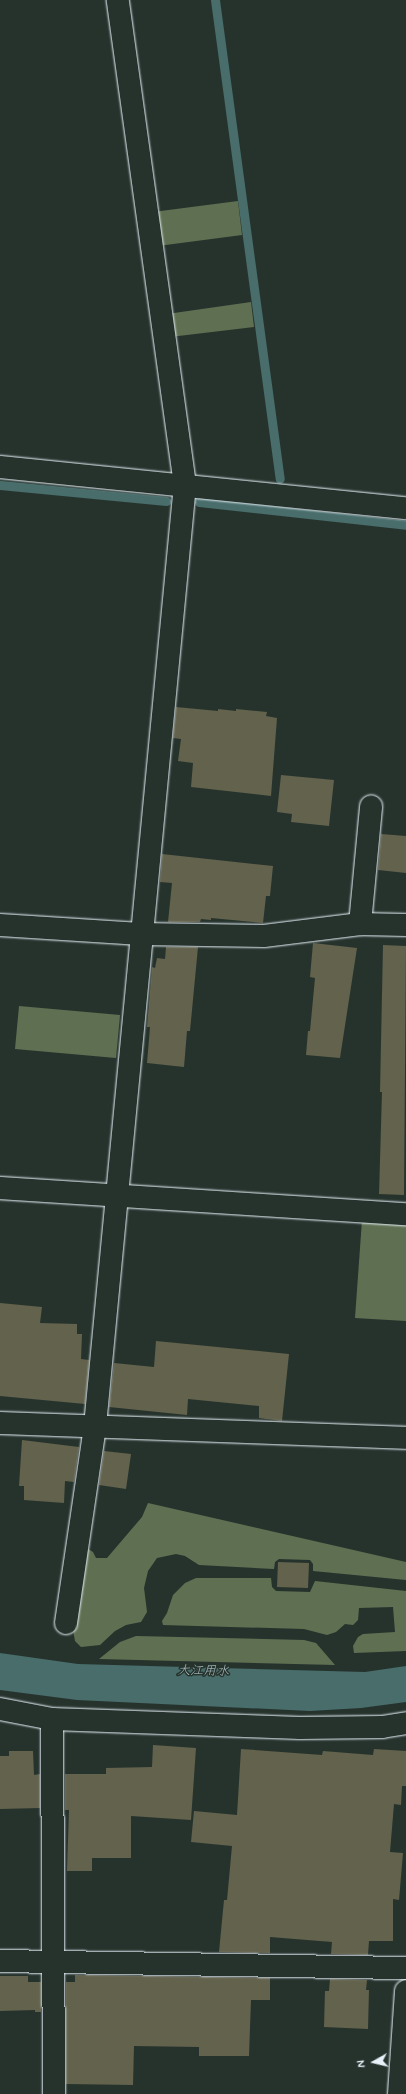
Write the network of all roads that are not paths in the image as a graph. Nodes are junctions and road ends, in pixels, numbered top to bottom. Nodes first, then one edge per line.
1 (118, 0) edge
2 (0, 467) edge
3 (185, 485) junction
4 (406, 508) edge
5 (371, 806) dead end
6 (360, 924) junction
7 (0, 925) edge
8 (406, 925) edge
9 (141, 934) junction
10 (0, 1188) edge
11 (116, 1196) junction
12 (406, 1214) edge
13 (0, 1423) edge
14 (95, 1426) junction
15 (406, 1438) edge
16 (66, 1623) dead end
17 (0, 1709) edge
18 (52, 1719) junction
19 (406, 1723) edge
20 (0, 1961) edge
21 (54, 1962) junction
22 (406, 1968) edge
23 (406, 1991) edge
24 (54, 2094) edge
25 (399, 2094) edge

1 - 3 street
2 - 3 street
3 - 4 street
3 - 9 street
5 - 6 street
6 - 8 street
6 - 9 street
7 - 9 street
9 - 11 street
10 - 11 street
11 - 12 street
11 - 14 street
13 - 14 street
14 - 15 street
14 - 16 street
17 - 18 street
18 - 19 street
18 - 21 street
20 - 21 street
21 - 22 street
21 - 24 street
23 - 25 street

